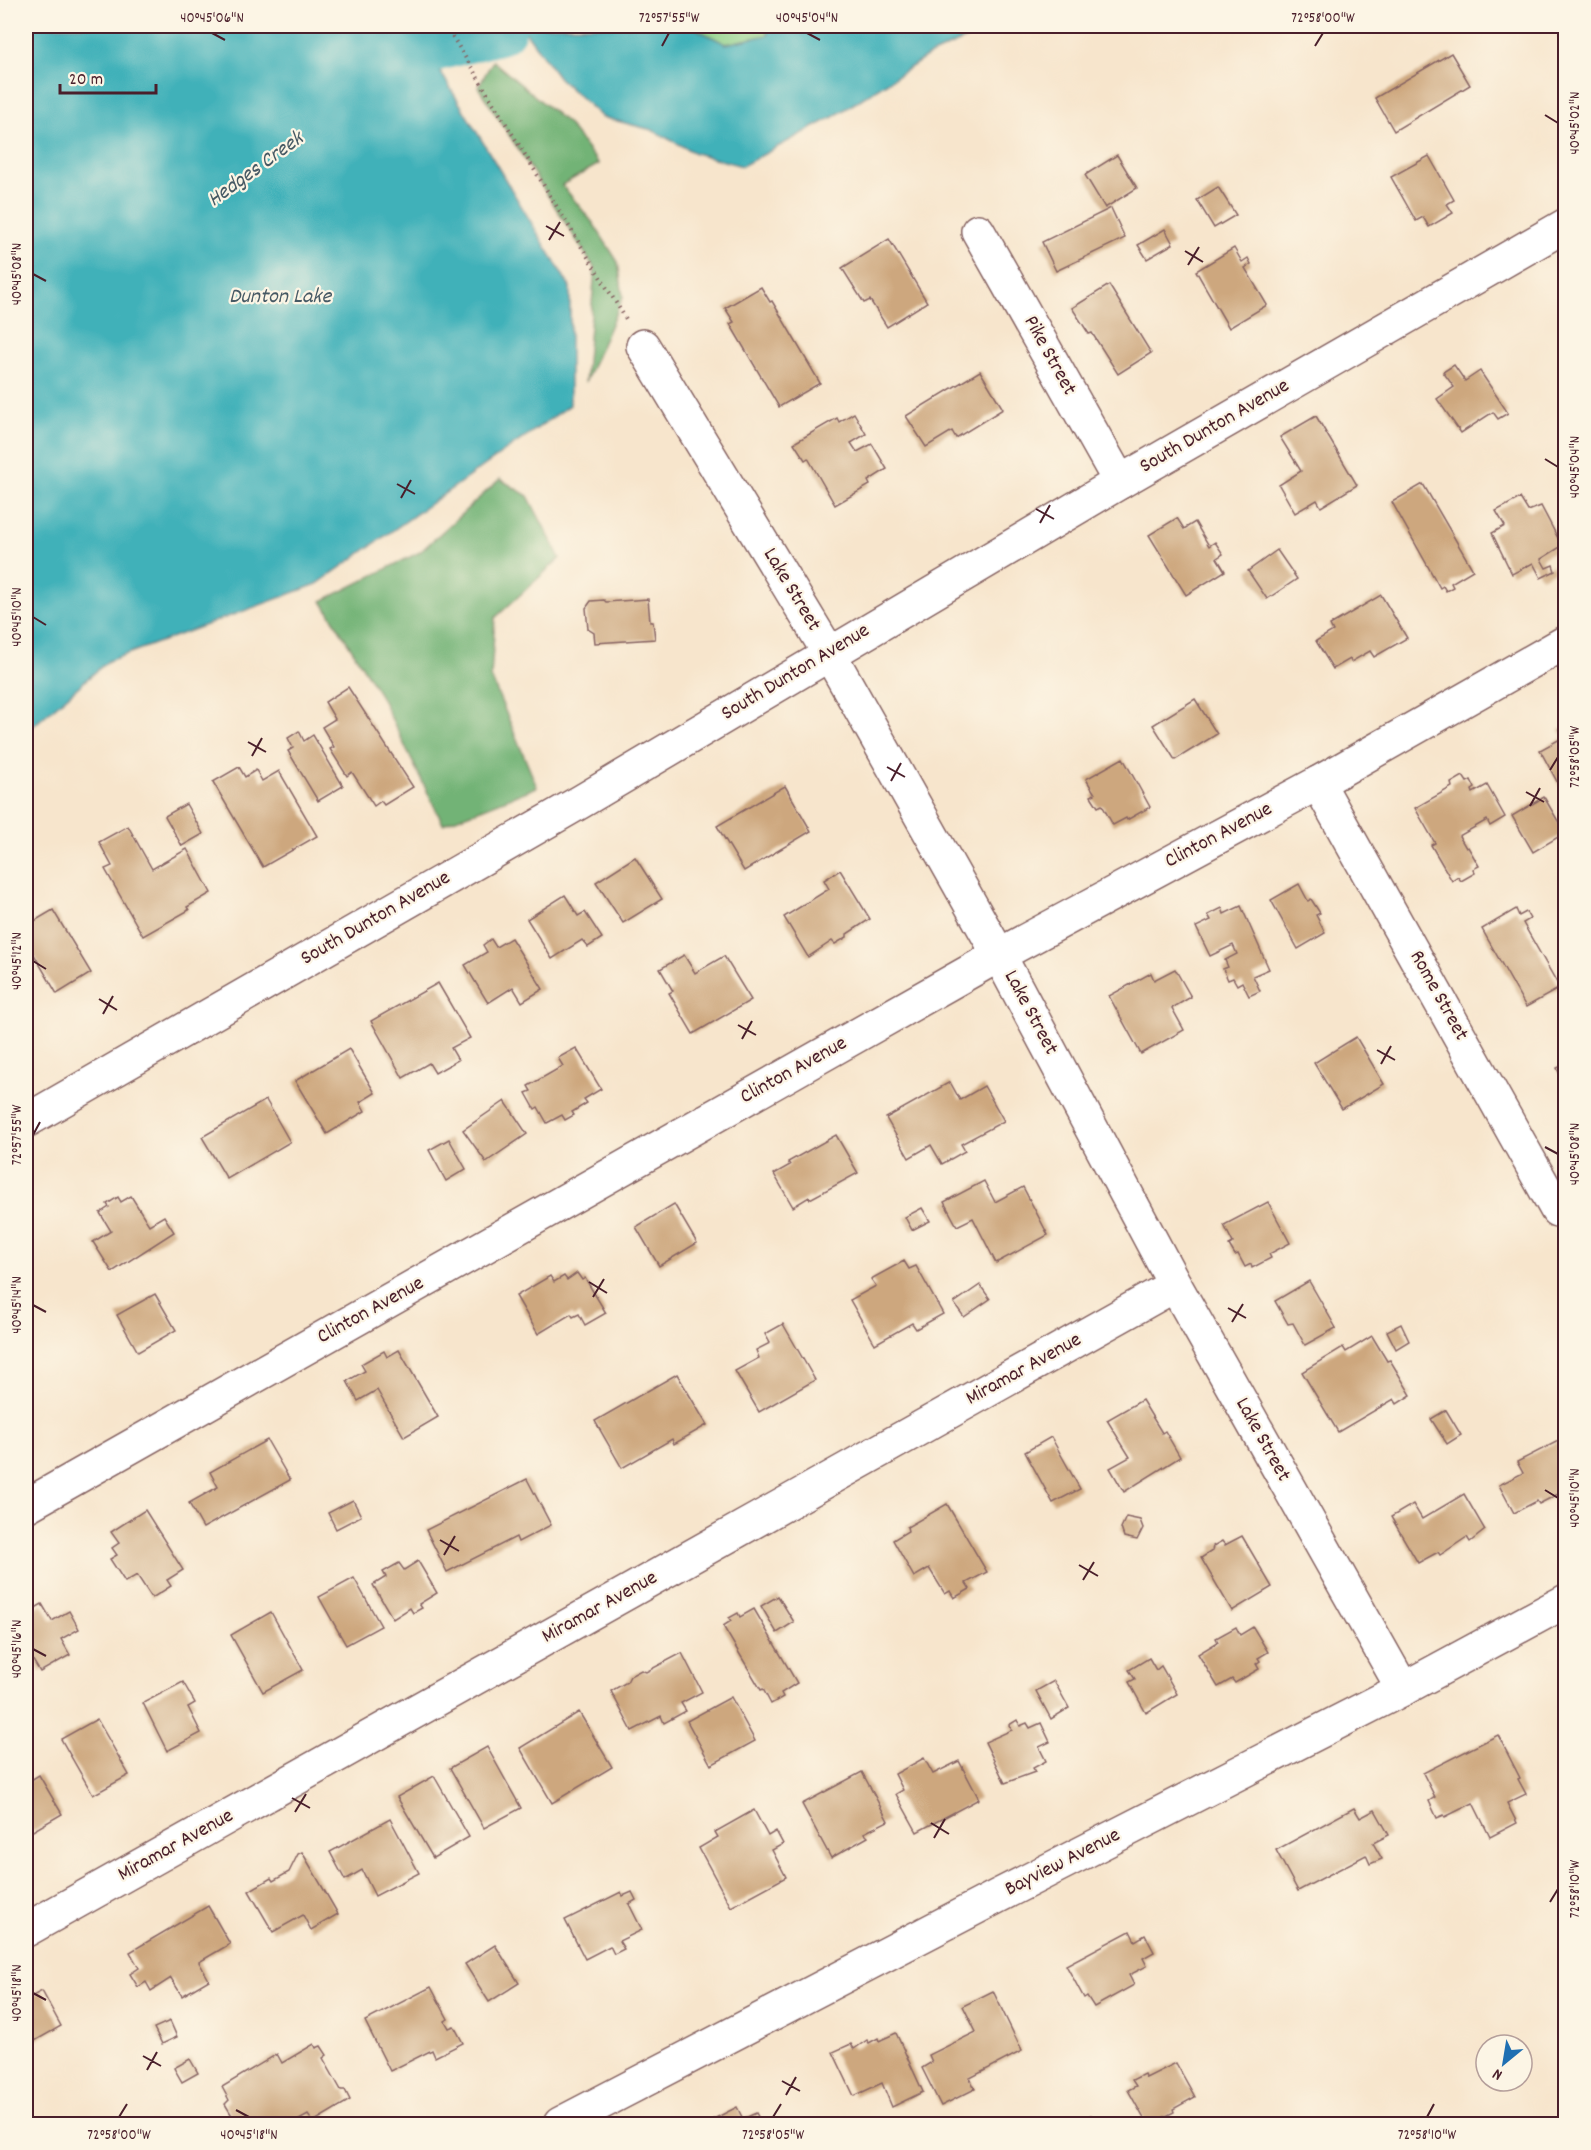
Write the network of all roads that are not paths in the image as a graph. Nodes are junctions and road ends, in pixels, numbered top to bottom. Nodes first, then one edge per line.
1 (1566, 225) edge
2 (978, 231) dead end
3 (642, 346) road end
4 (1120, 482) junction
5 (1566, 642) edge
6 (829, 653) junction
7 (1318, 783) junction
8 (999, 955) junction
9 (26, 1121) edge
10 (1557, 1210) dead end
11 (1175, 1286) junction
12 (26, 1506) edge
13 (1566, 1601) edge
14 (1403, 1689) junction
15 (26, 1930) edge
16 (560, 2124) edge

1 - 4 street, South Dunton Avenue
2 - 4 street, Pike Street
3 - 6 street, Lake Street
4 - 6 street, South Dunton Avenue
5 - 7 street, Clinton Avenue
6 - 8 street, Lake Street
6 - 9 street, South Dunton Avenue
7 - 8 street, Clinton Avenue
7 - 10 street, Rome Street
8 - 11 street, Lake Street
8 - 12 street, Clinton Avenue
11 - 14 street, Lake Street
11 - 15 street, Miramar Avenue
13 - 14 street, Bayview Avenue
14 - 16 street, Bayview Avenue

